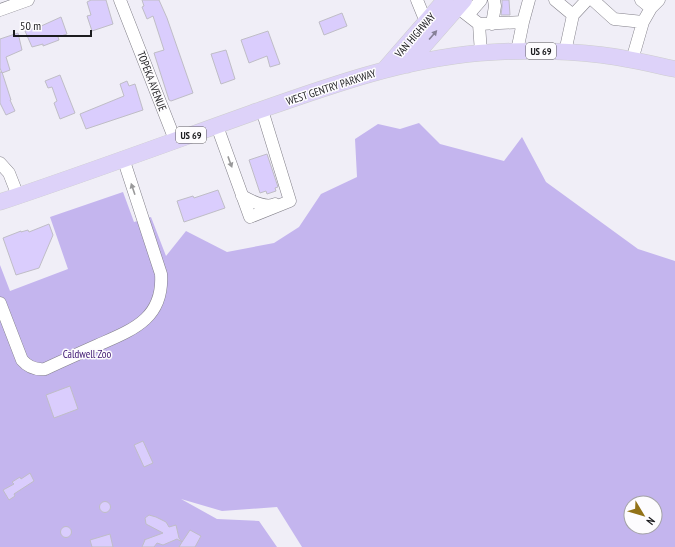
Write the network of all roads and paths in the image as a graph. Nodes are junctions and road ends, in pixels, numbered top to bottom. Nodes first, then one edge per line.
1 (28, 0) edge
2 (120, 0) edge
3 (417, 0) edge
4 (481, 0) edge
5 (494, 0) edge
6 (529, 0) edge
7 (555, 0) edge
8 (587, 0) edge
9 (593, 0) edge
10 (641, 0) edge
11 (655, 4) edge
12 (459, 5) edge
13 (0, 10) edge
14 (573, 14) junction
15 (426, 22) junction
16 (523, 22) junction
17 (643, 22) junction
18 (479, 24) junction
19 (492, 24) junction
20 (517, 51) junction
21 (565, 52) junction
22 (481, 53) junction
23 (632, 60) junction
24 (407, 65) junction
25 (675, 69) edge
26 (384, 70) junction
27 (262, 110) junction
28 (217, 126) junction
29 (175, 140) junction
30 (123, 158) junction
31 (0, 163) edge
32 (18, 196) junction
33 (0, 202) edge
34 (1, 305) edge

1 - 13 street
2 - 29 street, TOPEKA AVENUE
3 - 15 street
4 - 12 street
5 - 19 street
6 - 16 street
7 - 14 street
8 - 14 street
9 - 17 street
10 - 11 street
11 - 17 street
12 - 15 main road, VAN HIGHWAY
12 - 18 street
24 -> 12 main road, VAN HIGHWAY
14 - 21 street
15 - 26 main road, VAN HIGHWAY
16 - 19 street
16 - 20 street
17 - 23 street
18 - 19 street
18 - 22 street
20 - 21 main road, WEST GENTRY PARKWAY / US 69
20 - 22 main road, WEST GENTRY PARKWAY / US 69
21 - 23 main road, WEST GENTRY PARKWAY / US 69
22 - 24 main road, WEST GENTRY PARKWAY / US 69
23 - 25 main road, WEST GENTRY PARKWAY / US 69
24 - 26 main road, WEST GENTRY PARKWAY / US 69
26 - 27 main road, WEST GENTRY PARKWAY / US 69
27 - 28 main road, WEST GENTRY PARKWAY / US 69
28 -> 27 street
28 - 29 main road, WEST GENTRY PARKWAY / US 69
29 - 30 main road, WEST GENTRY PARKWAY / US 69
30 - 32 main road, WEST GENTRY PARKWAY / US 69
34 -> 30 street
31 - 32 street
32 - 33 main road, WEST GENTRY PARKWAY / US 69

